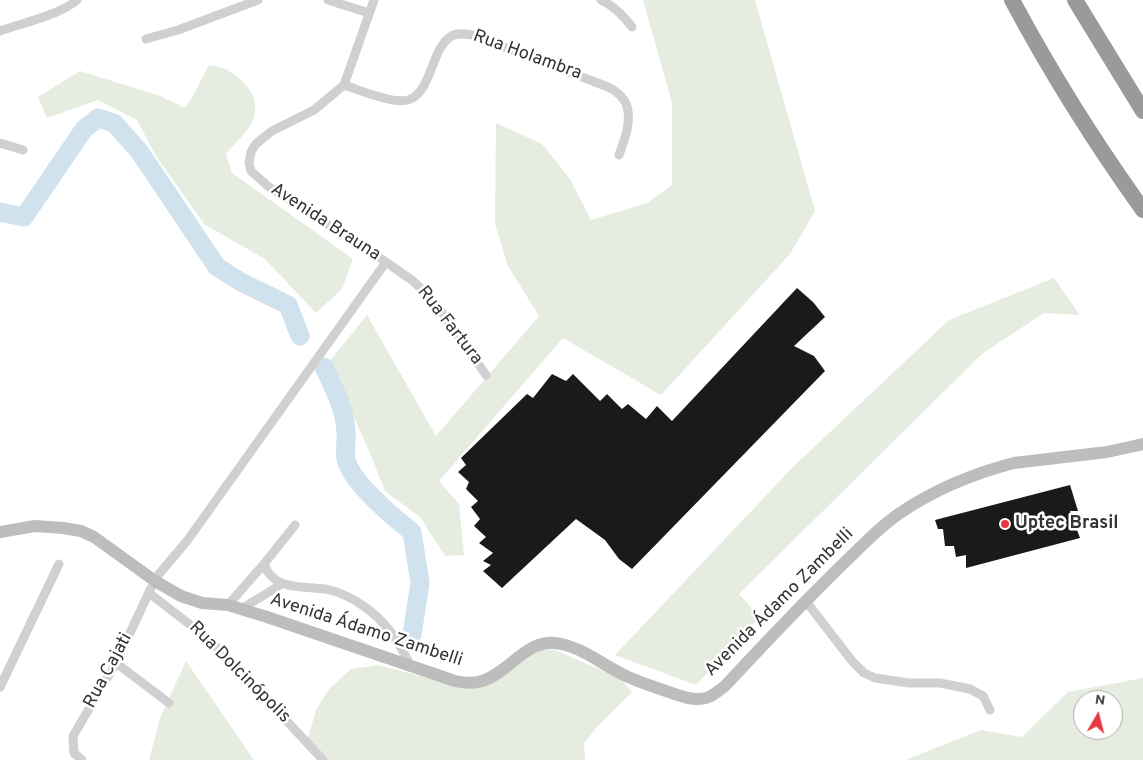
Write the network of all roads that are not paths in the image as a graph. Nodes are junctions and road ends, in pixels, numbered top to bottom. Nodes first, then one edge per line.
1 (77, 0) edge
2 (258, 0) edge
3 (328, 0) edge
4 (374, 0) edge
5 (600, 0) edge
6 (1012, 0) edge
7 (1075, 0) edge
8 (369, 13) junction
9 (632, 27) dead end
10 (0, 31) edge
11 (146, 39) dead end
12 (344, 86) junction
13 (1143, 111) edge
14 (0, 143) edge
15 (23, 150) dead end
16 (619, 155) dead end
17 (1143, 210) edge
18 (386, 262) junction
19 (486, 375) dead end
20 (1143, 444) edge
21 (295, 525) dead end
22 (0, 532) edge
23 (59, 564) dead end
24 (264, 564) junction
25 (282, 584) junction
26 (152, 585) junction
27 (805, 600) junction
28 (228, 605) junction
29 (241, 608) junction
30 (116, 663) junction
31 (411, 667) junction
32 (0, 687) edge
33 (169, 703) dead end
34 (990, 710) dead end
35 (82, 760) edge
36 (323, 760) edge

1 - 10 street
2 - 11 street
3 - 8 street
4 - 8 street
5 - 9 street
6 - 17 highway
7 - 13 highway
8 - 12 street
12 - 16 street, Rua Holambra
12 - 18 street, Avenida Brauna
14 - 15 street
18 - 19 street, Rua Fartura
18 - 26 street, Avenida Brauna
20 - 27 street, Avenida Ádamo Zambelli
21 - 24 street
22 - 26 street, Avenida Ádamo Zambelli
23 - 32 street
24 - 25 street
24 - 28 street
25 - 29 street
25 - 31 street
26 - 28 street, Avenida Ádamo Zambelli
26 - 30 street, Rua Cajati
26 - 36 street, Rua Dolcinópolis
27 - 31 street, Avenida Ádamo Zambelli
27 - 34 street
28 - 29 street, Avenida Ádamo Zambelli
29 - 31 street, Avenida Ádamo Zambelli
30 - 33 street
30 - 35 street, Rua Cajati

